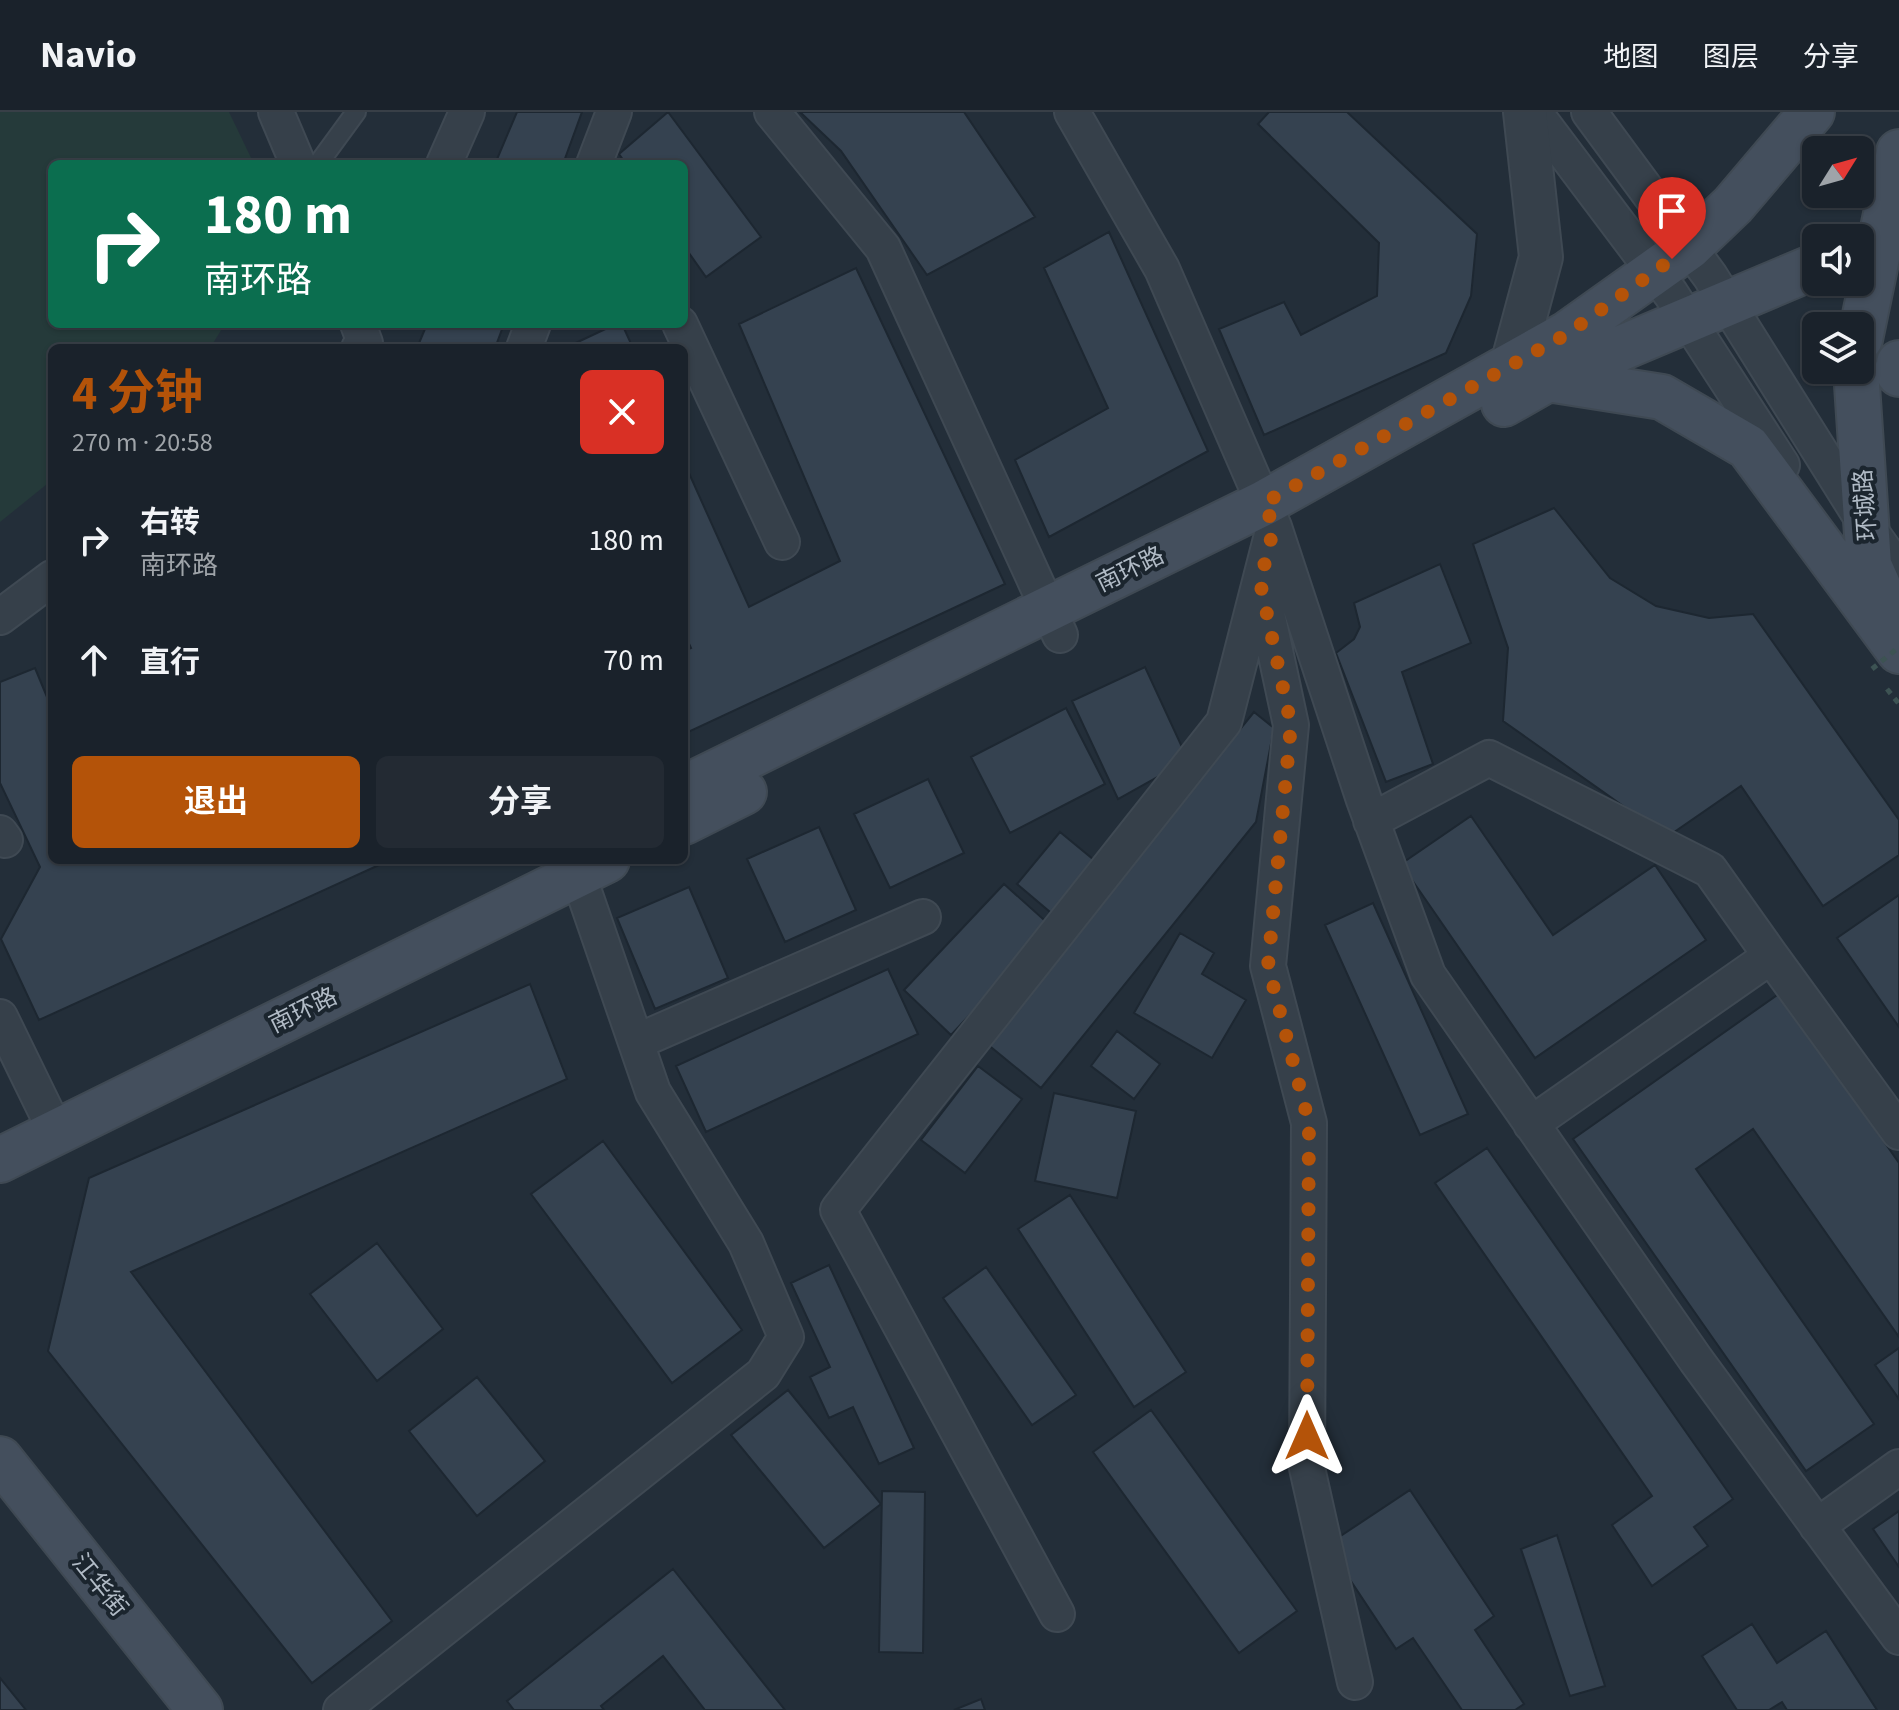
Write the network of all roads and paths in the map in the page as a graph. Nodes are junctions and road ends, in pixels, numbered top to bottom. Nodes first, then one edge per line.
1 (276, 112) edge
2 (356, 112) edge
3 (467, 112) edge
4 (614, 112) edge
5 (772, 112) edge
6 (1072, 112) edge
7 (1525, 112) edge
8 (1534, 112) edge
9 (1589, 112) edge
10 (1812, 112) edge
11 (1899, 152) edge
12 (296, 160) edge
13 (321, 160) edge
14 (446, 160) edge
15 (596, 160) edge
16 (1880, 236) edge
17 (1672, 260) junction
18 (1802, 272) edge
19 (1708, 312) junction
20 (1865, 312) edge
21 (682, 328) edge
22 (1899, 363) edge
23 (1530, 372) junction
24 (1899, 374) edge
25 (1857, 384) edge
26 (1269, 515) junction
27 (1866, 525) junction
28 (782, 542) dead end
29 (1899, 571) edge
30 (48, 581) edge
31 (1260, 582) junction
32 (0, 617) edge
33 (1055, 622) junction
34 (1899, 634) edge
35 (1892, 654) edge
36 (688, 786) edge
37 (688, 820) edge
38 (1371, 821) junction
39 (531, 864) edge
40 (586, 865) edge
41 (923, 917) dead end
42 (1771, 956) junction
43 (0, 1017) edge
44 (636, 1042) junction
45 (51, 1120) junction
46 (1531, 1124) junction
47 (0, 1131) edge
48 (1899, 1132) edge
49 (0, 1160) edge
50 (0, 1459) edge
51 (1899, 1467) edge
52 (1817, 1526) junction
53 (1057, 1614) dead end
54 (1899, 1637) edge
55 (1355, 1682) dead end
56 (200, 1710) edge
57 (341, 1710) edge

1 - 12 street
2 - 13 lane
3 - 14 street
4 - 15 street
5 - 33 street
6 - 26 street
7 - 23 street
8 - 17 street
9 - 17 street
10 - 17 main road, 南环路
11 - 16 main road
16 - 20 main road
17 - 19 street
17 - 23 main road, 南环路
18 - 19 main road
19 - 23 main road
19 - 27 street
19 - 35 street
21 - 28 street
22 - 24 main road
23 - 26 main road, 南环路
23 - 35 main road
25 - 27 main road, 环城路
26 - 31 street
26 - 33 main road, 南环路
26 - 38 street
27 - 29 street
27 - 34 main road, 环城路
30 - 32 street
31 - 53 street
31 - 55 street
33 - 36 main road, 南环路
33 - 37 main road, 南环路
38 - 42 street
38 - 46 street
39 - 45 main road, 南环路
40 - 44 street
40 - 45 main road, 南环路
41 - 44 street
42 - 46 street
42 - 48 street
43 - 45 street
44 - 57 street
45 - 47 main road, 南环路
45 - 49 main road, 南环路
46 - 52 street
50 - 56 main road, 江华街
51 - 52 street
52 - 54 street

